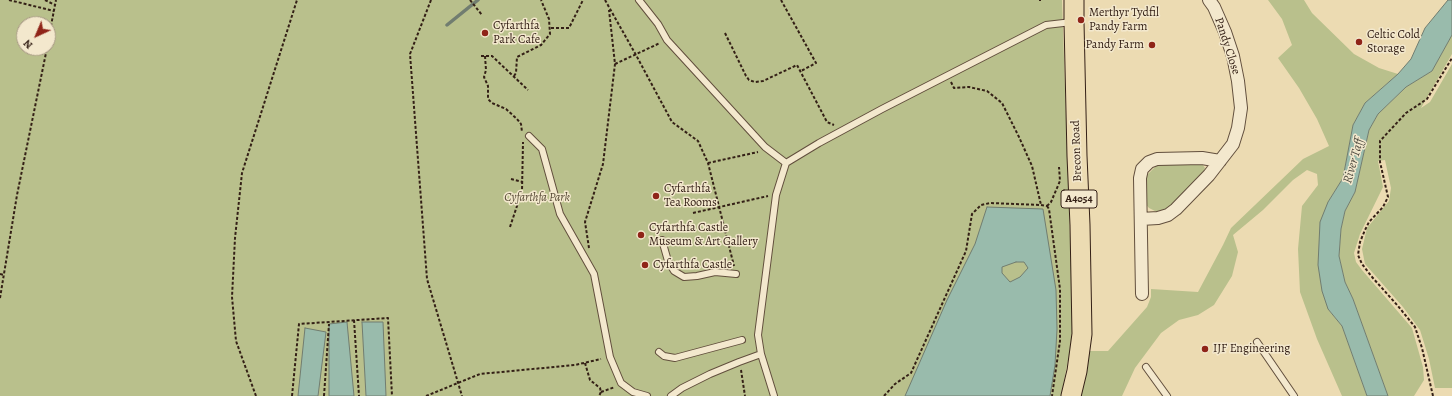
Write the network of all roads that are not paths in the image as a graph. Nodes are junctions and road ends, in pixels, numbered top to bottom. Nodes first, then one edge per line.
1 (639, 0) edge
2 (1074, 0) edge
3 (1209, 0) edge
4 (1074, 22) junction
5 (526, 136) road end
6 (1220, 161) junction
7 (786, 163) junction
8 (1141, 219) junction
9 (662, 240) dead end
10 (736, 274) road end
11 (1142, 294) dead end
12 (742, 340) dead end
13 (1257, 342) dead end
14 (659, 352) dead end
15 (761, 354) junction
16 (1146, 366) dead end
17 (647, 396) edge
18 (671, 396) edge
19 (774, 396) edge
20 (1071, 396) edge
21 (1167, 396) edge
22 (1294, 396) edge

1 - 7 lane
2 - 4 main road, Brecon Road / A4054
3 - 6 street, Pandy Close
4 - 7 lane
4 - 20 main road, Brecon Road / A4054
5 - 17 lane
6 - 8 street, Pandy Close
6 - 8 street
7 - 15 lane
8 - 11 street
9 - 10 lane
12 - 14 lane
13 - 22 lane
15 - 18 lane
15 - 19 lane
16 - 21 lane

